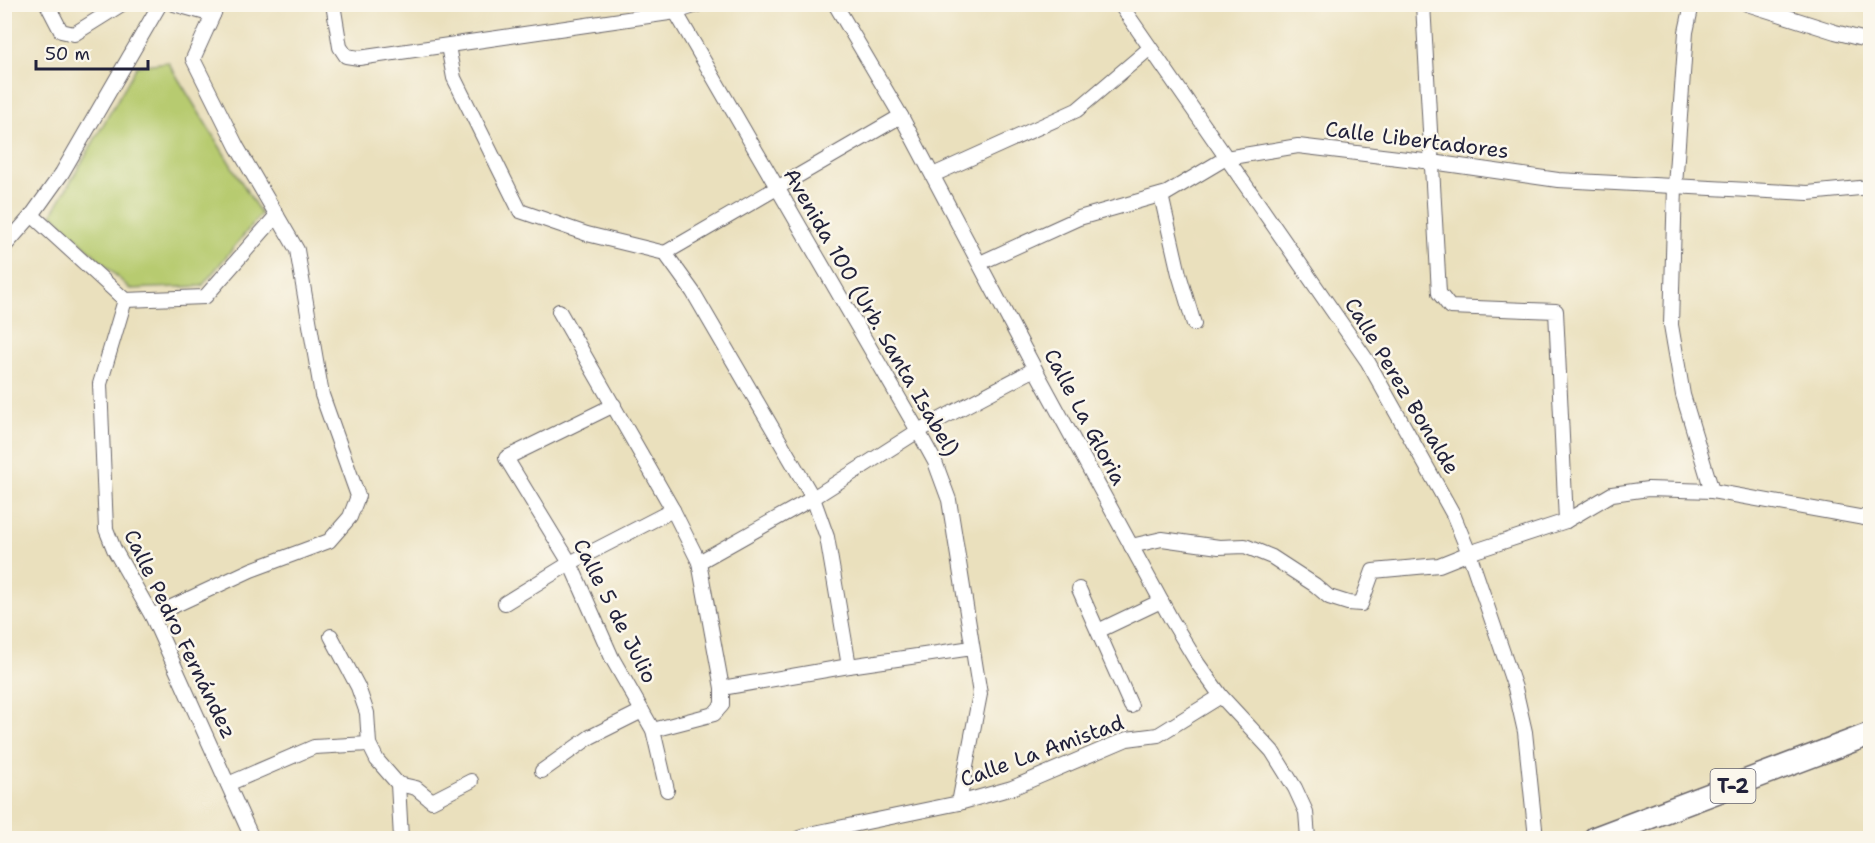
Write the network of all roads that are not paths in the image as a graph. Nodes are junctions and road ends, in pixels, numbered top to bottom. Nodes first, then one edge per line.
1 (47, 4) edge
2 (122, 4) edge
3 (160, 4) edge
4 (174, 4) edge
5 (333, 4) edge
6 (700, 4) edge
7 (835, 4) edge
8 (1120, 4) edge
9 (1423, 4) edge
10 (1692, 4) edge
11 (1747, 4) edge
12 (674, 8) edge
13 (216, 10) edge
14 (1870, 41) edge
15 (448, 46) junction
16 (1150, 48) junction
17 (901, 116) junction
18 (1226, 158) junction
19 (1432, 162) junction
20 (933, 175) junction
21 (1676, 186) junction
22 (1870, 187) edge
23 (777, 188) junction
24 (1161, 195) junction
25 (32, 215) junction
26 (277, 215) junction
27 (4, 247) edge
28 (665, 253) junction
29 (980, 263) junction
30 (124, 300) junction
31 (558, 311) dead end
32 (1194, 324) dead end
33 (1035, 369) junction
34 (614, 405) junction
35 (918, 431) junction
36 (1712, 491) junction
37 (813, 498) junction
38 (673, 510) junction
39 (1870, 519) edge
40 (1566, 521) junction
41 (1131, 546) junction
42 (1469, 553) junction
43 (699, 562) junction
44 (570, 563) junction
45 (1079, 589) dead end
46 (1161, 601) junction
47 (505, 603) dead end
48 (152, 616) junction
49 (1098, 631) junction
50 (331, 636) dead end
51 (972, 648) junction
52 (849, 666) junction
53 (722, 688) junction
54 (1221, 696) junction
55 (1131, 706) dead end
56 (642, 711) junction
57 (653, 730) junction
58 (1870, 734) edge
59 (369, 744) junction
60 (542, 771) dead end
61 (471, 781) dead end
62 (228, 784) junction
63 (398, 784) junction
64 (667, 790) dead end
65 (958, 803) junction
66 (815, 836) edge
67 (252, 838) edge
68 (401, 838) edge
69 (799, 838) edge
70 (1308, 838) edge
71 (1536, 838) edge
72 (1595, 838) edge

1 - 2 street
3 - 25 street
4 - 13 street
5 - 15 street
6 - 12 street
7 - 17 street, Calle La Gloria
8 - 16 street, Calle Perez Bonalde
9 - 19 street
10 - 21 street
11 - 14 street
12 - 15 street
12 - 23 street, Avenida 100 (Urb. Santa Isabel)
13 - 26 street
15 - 28 street
16 - 18 street, Calle Perez Bonalde
16 - 20 street
17 - 20 street, Calle La Gloria
17 - 23 street
18 - 19 street, Calle Libertadores
18 - 24 street, Calle Libertadores
18 - 42 street, Calle Perez Bonalde
19 - 21 street, Calle Libertadores
19 - 40 street
20 - 29 street, Calle La Gloria
21 - 22 street, Calle Libertadores
21 - 36 street
23 - 28 street
23 - 35 street, Avenida 100 (Urb. Santa Isabel)
24 - 29 street, Calle Libertadores
24 - 32 street
25 - 27 street
25 - 30 street
26 - 30 street
26 - 48 street
28 - 37 street
29 - 33 street, Calle La Gloria
30 - 48 street, Calle Pedro Fernández
31 - 34 street
33 - 35 street
33 - 41 street, Calle La Gloria
34 - 38 street
34 - 44 street, Calle 5 de Julio
35 - 37 street
35 - 51 street, Avenida 100 (Urb. Santa Isabel)
36 - 39 street
36 - 40 street
37 - 43 street
37 - 52 street
38 - 43 street
38 - 44 street
40 - 42 street
41 - 42 street
41 - 46 street, Calle La Gloria
42 - 71 street, Calle Perez Bonalde
43 - 53 street
44 - 47 street
44 - 56 street, Calle 5 de Julio
45 - 49 street
46 - 49 street
46 - 54 street, Calle La Gloria
48 - 62 street, Calle Pedro Fernández
49 - 55 street
50 - 59 street
51 - 52 street
51 - 65 street, Avenida 100 (Urb. Santa Isabel)
52 - 53 street
53 - 57 street
54 - 65 street, Calle La Amistad
54 - 70 street, Calle La Gloria
56 - 57 street, Calle 5 de Julio
56 - 60 street
57 - 64 street, Calle 5 de Julio
58 - 72 highway, T-2
59 - 62 street
59 - 63 street
61 - 63 street
62 - 67 street, Calle Pedro Fernández
63 - 68 street
65 - 66 street, Calle La Amistad
66 - 69 street, Calle La Amistad

